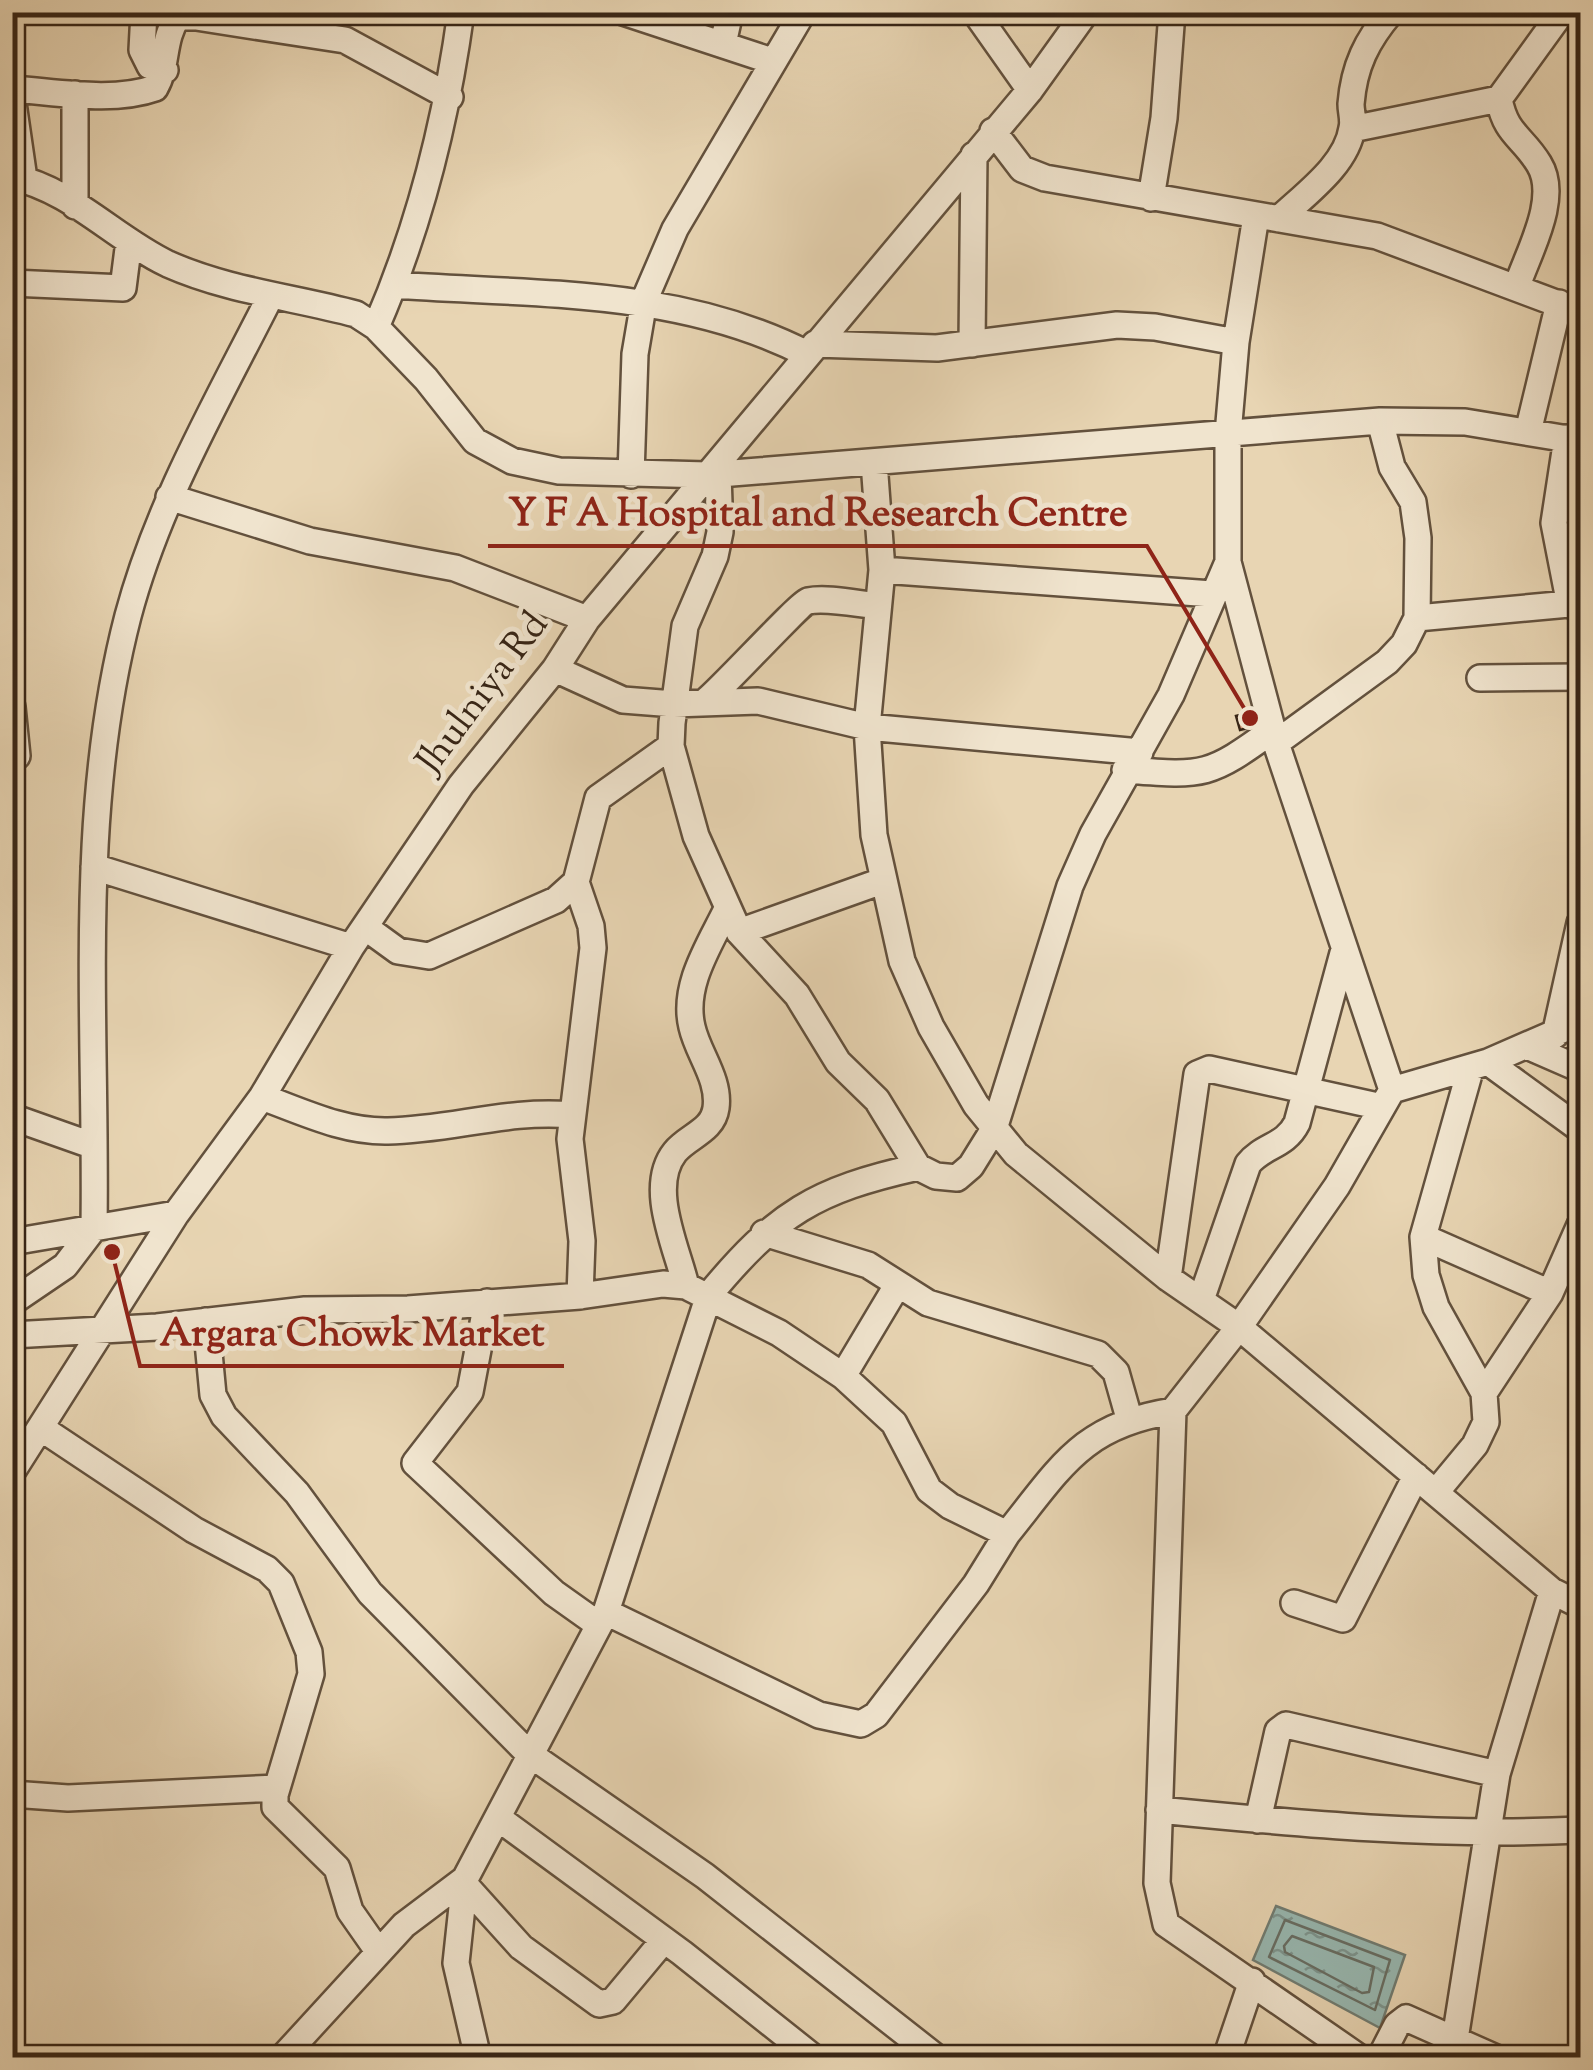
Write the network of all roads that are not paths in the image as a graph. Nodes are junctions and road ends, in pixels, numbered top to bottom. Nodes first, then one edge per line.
1 (144, 12) edge
2 (461, 12) edge
3 (623, 12) edge
4 (730, 12) edge
5 (803, 12) edge
6 (975, 12) edge
7 (1086, 12) edge
8 (1172, 12) edge
9 (1391, 12) edge
10 (1562, 12) edge
11 (218, 16) edge
12 (722, 44) junction
13 (772, 61) junction
14 (165, 70) junction
15 (1030, 90) junction
16 (12, 92) edge
17 (74, 94) junction
18 (450, 96) junction
19 (1499, 98) junction
20 (1352, 129) junction
21 (993, 132) junction
22 (974, 156) junction
23 (18, 178) edge
24 (1151, 198) junction
25 (75, 206) junction
26 (1268, 218) junction
27 (128, 240) junction
28 (12, 283) edge
29 (394, 285) junction
30 (1517, 286) junction
31 (270, 297) junction
32 (644, 301) junction
33 (1570, 308) edge
34 (376, 327) junction
35 (1236, 342) junction
36 (972, 344) junction
37 (811, 349) junction
38 (1380, 421) junction
39 (1528, 432) junction
40 (1228, 434) junction
41 (1574, 439) edge
42 (874, 462) junction
43 (631, 474) junction
44 (712, 474) junction
45 (169, 497) junction
46 (1228, 562) junction
47 (882, 570) junction
48 (1212, 594) junction
49 (1575, 604) edge
50 (878, 606) junction
51 (1417, 618) junction
52 (587, 619) junction
53 (554, 668) junction
54 (1580, 677) edge
55 (1480, 678) dead end
56 (708, 700) junction
57 (674, 704) junction
58 (12, 707) edge
59 (867, 727) junction
60 (1274, 737) junction
61 (672, 746) junction
62 (17, 756) dead end
63 (1133, 761) junction
64 (94, 867) junction
65 (882, 881) junction
66 (576, 882) junction
67 (732, 921) junction
68 (1580, 923) edge
69 (358, 937) junction
70 (1342, 953) junction
71 (1580, 1022) edge
72 (1555, 1035) junction
73 (1526, 1046) junction
74 (1480, 1064) junction
75 (1580, 1068) edge
76 (1302, 1091) junction
77 (262, 1097) junction
78 (1387, 1098) junction
79 (572, 1115) junction
80 (12, 1117) edge
81 (994, 1128) junction
82 (1580, 1129) edge
83 (94, 1146) junction
84 (918, 1167) junction
85 (176, 1214) junction
86 (1580, 1225) edge
87 (94, 1228) junction
88 (764, 1234) junction
89 (1423, 1237) junction
90 (12, 1242) edge
91 (1168, 1278) junction
92 (898, 1284) junction
93 (698, 1290) junction
94 (1550, 1293) junction
95 (580, 1296) junction
96 (1201, 1300) junction
97 (12, 1302) edge
98 (487, 1302) junction
99 (206, 1321) junction
100 (106, 1327) junction
101 (1238, 1327) junction
102 (12, 1335) edge
103 (842, 1376) junction
104 (1484, 1394) junction
105 (1173, 1412) junction
106 (1129, 1418) junction
107 (41, 1428) junction
108 (12, 1472) edge
109 (1426, 1484) junction
110 (1008, 1534) junction
111 (1552, 1591) junction
112 (1294, 1603) dead end
113 (1580, 1605) edge
114 (603, 1618) junction
115 (528, 1753) junction
116 (1496, 1774) junction
117 (277, 1788) junction
118 (12, 1794) edge
119 (1160, 1810) junction
120 (498, 1818) junction
121 (1258, 1820) junction
122 (1580, 1830) edge
123 (1490, 1835) junction
124 (465, 1882) junction
125 (664, 1940) junction
126 (378, 1951) junction
127 (1252, 1980) junction
128 (1455, 2039) junction
129 (282, 2058) edge
130 (478, 2058) edge
131 (814, 2058) edge
132 (937, 2058) edge
133 (1226, 2058) edge
134 (1360, 2058) edge
135 (1380, 2058) edge
136 (1496, 2058) edge

1 - 14 street
2 - 18 street
3 - 12 street
4 - 12 street
5 - 13 street
6 - 15 street
7 - 15 street, Jhulniya Rd
8 - 24 street
9 - 20 street
10 - 19 street
11 - 14 street
11 - 18 street
12 - 13 street
13 - 32 street
14 - 17 street
15 - 21 street, Jhulniya Rd
16 - 17 street
16 - 23 street
17 - 25 street
18 - 29 street
19 - 20 street
19 - 30 street
20 - 26 street
21 - 22 street, Jhulniya Rd
21 - 24 street
22 - 36 street
22 - 37 street, Jhulniya Rd
23 - 25 street
24 - 26 street
25 - 27 street
26 - 30 street
26 - 35 street
27 - 28 street
27 - 31 street
29 - 32 street
29 - 34 street
30 - 33 street
31 - 34 street
31 - 45 street
32 - 37 street
32 - 43 street
33 - 39 street
34 - 43 street
35 - 36 street
35 - 40 street
36 - 37 street
37 - 44 street, Jhulniya Rd
38 - 39 street
38 - 40 street
38 - 51 street
39 - 41 street
40 - 42 street
40 - 46 street
41 - 49 street
42 - 44 street
42 - 47 street
43 - 44 street
44 - 52 street, Jhulniya Rd
44 - 57 street
45 - 52 street
45 - 64 street
46 - 48 street
46 - 60 street
47 - 48 street
47 - 50 street
48 - 63 street
49 - 51 street
50 - 56 street
50 - 59 street
51 - 60 street
52 - 53 street, Jhulniya Rd
53 - 57 street
53 - 69 street, Jhulniya Rd
54 - 55 street
56 - 57 street
56 - 59 street
57 - 61 street
58 - 62 street
59 - 63 street
59 - 65 street
60 - 63 street
60 - 70 street
61 - 66 street
61 - 67 street
63 - 81 street
64 - 69 street
64 - 83 street
65 - 67 street
65 - 81 street
66 - 69 street
66 - 79 street
67 - 84 street
67 - 93 street
68 - 72 street
69 - 77 street, Jhulniya Rd
70 - 76 street
70 - 78 street
71 - 72 street
72 - 73 street
73 - 74 street
73 - 75 street
74 - 78 street
74 - 82 street
74 - 89 street
76 - 78 street
76 - 91 street
76 - 96 street
77 - 79 street
77 - 85 street, Jhulniya Rd
78 - 101 street
79 - 95 street
80 - 83 street
81 - 84 street
81 - 91 street
83 - 87 street
84 - 88 street
85 - 87 street
85 - 100 street, Jhulniya Rd
86 - 94 street
87 - 90 street
87 - 97 street
88 - 92 street
88 - 93 street
89 - 94 street
89 - 104 street
91 - 96 street
92 - 103 street
92 - 106 street
93 - 95 street
93 - 103 street
93 - 114 street
94 - 104 street
95 - 98 street
96 - 101 street
98 - 99 street
98 - 114 street
99 - 100 street
99 - 115 street
100 - 102 street
100 - 107 street, Jhulniya Rd
101 - 105 street
101 - 109 street
103 - 110 street
104 - 109 street
105 - 106 street
105 - 119 street
106 - 110 street
107 - 108 street, Jhulniya Rd
107 - 117 street
109 - 111 street
109 - 112 street
110 - 114 street
111 - 113 street
111 - 116 street
114 - 115 street
115 - 120 street
115 - 132 street
116 - 121 street
116 - 123 street
117 - 118 street
117 - 126 street
119 - 121 street
119 - 127 street
120 - 124 street
120 - 125 street
121 - 123 street
122 - 123 street
123 - 128 street
124 - 125 street
124 - 126 street
124 - 130 street
125 - 131 street
126 - 129 street
127 - 133 street
127 - 134 street
128 - 135 street
128 - 136 street

